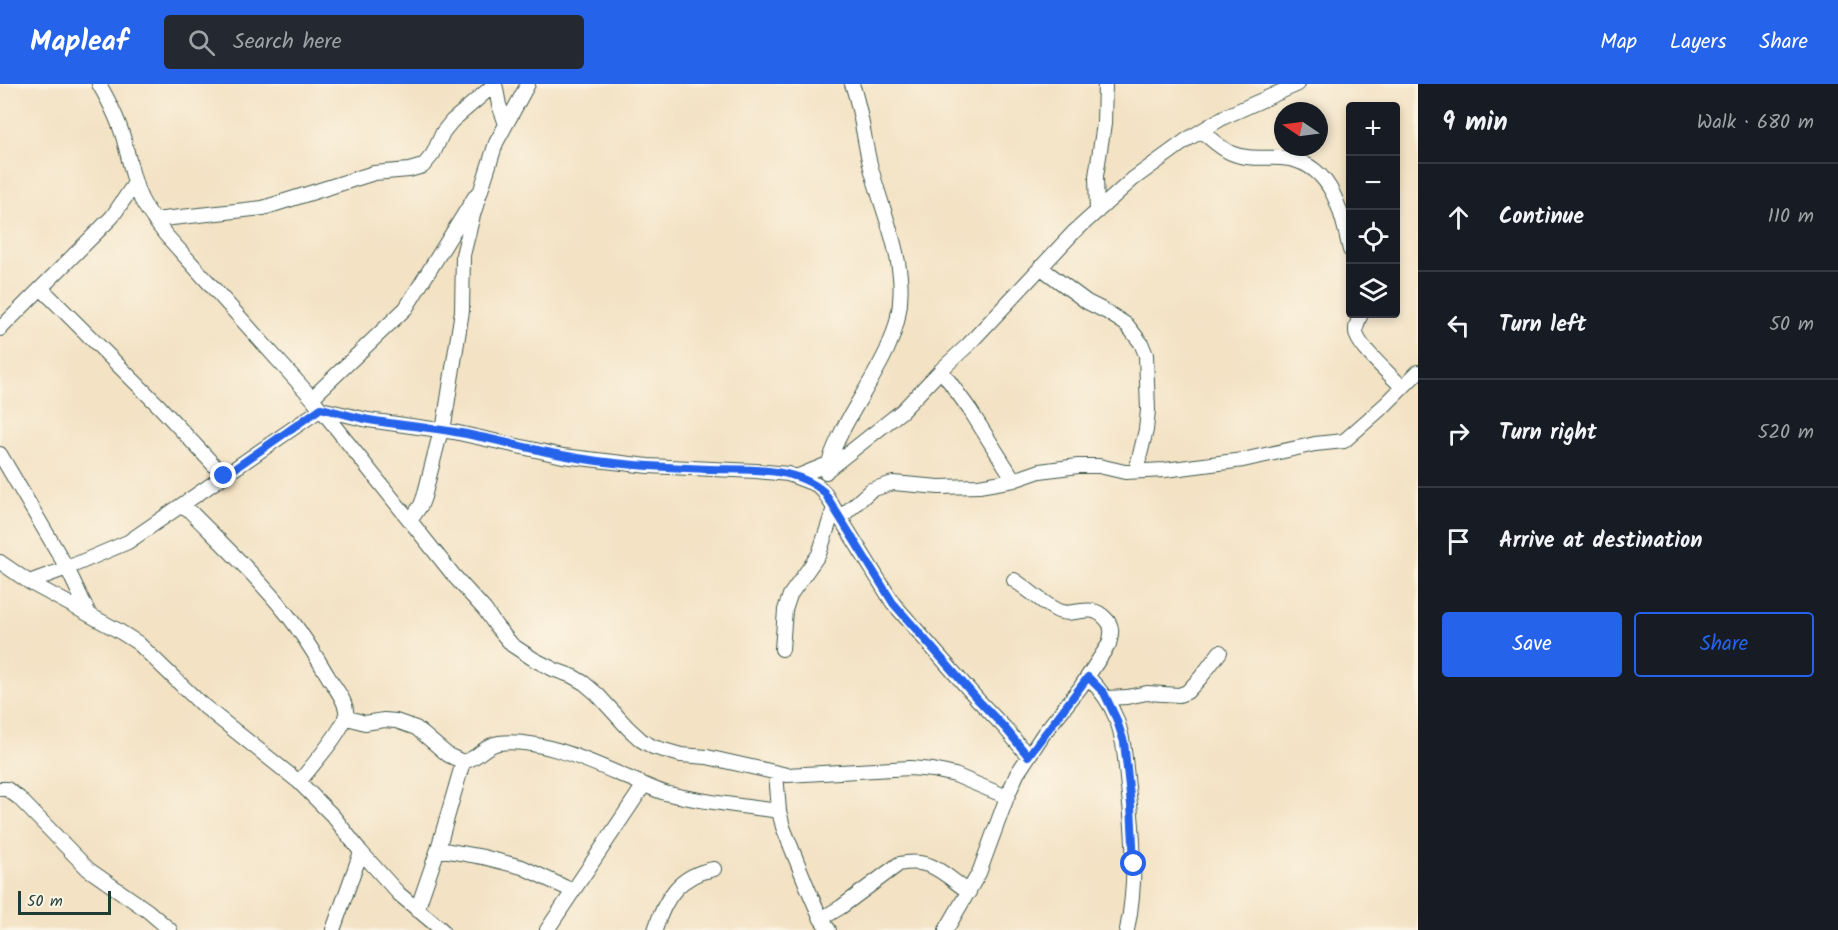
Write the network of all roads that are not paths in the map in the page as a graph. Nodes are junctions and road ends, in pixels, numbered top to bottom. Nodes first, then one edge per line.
1 (99, 84) edge
2 (495, 84) edge
3 (528, 84) edge
4 (852, 84) edge
5 (1105, 84) edge
6 (1290, 86) edge
7 (506, 124) junction
8 (1201, 131) junction
9 (135, 183) junction
10 (484, 183) junction
11 (1097, 212) junction
12 (154, 220) junction
13 (1346, 233) edge
14 (1040, 267) junction
15 (42, 288) junction
16 (1359, 318) edge
17 (0, 329) edge
18 (941, 370) junction
19 (1418, 372) edge
20 (1402, 387) junction
21 (316, 403) junction
22 (442, 430) junction
23 (0, 454) edge
24 (827, 468) junction
25 (1136, 471) junction
26 (224, 476) junction
27 (796, 477) junction
28 (1014, 480) junction
29 (824, 492) junction
30 (183, 504) junction
31 (837, 513) junction
32 (410, 521) junction
33 (0, 562) edge
34 (67, 568) junction
35 (1014, 580) dead end
36 (28, 582) junction
37 (89, 614) junction
38 (782, 649) dead end
39 (1220, 652) dead end
40 (1088, 677) junction
41 (1106, 698) junction
42 (345, 717) junction
43 (1028, 756) junction
44 (463, 762) junction
45 (776, 774) junction
46 (299, 782) junction
47 (644, 785) junction
48 (0, 789) edge
49 (1007, 797) junction
50 (778, 811) junction
51 (438, 849) junction
52 (361, 852) junction
53 (714, 869) dead end
54 (573, 891) junction
55 (969, 892) junction
56 (417, 910) junction
57 (825, 924) edge
58 (170, 930) edge
59 (333, 930) edge
60 (442, 930) edge
61 (547, 930) edge
62 (655, 930) edge
63 (946, 930) edge
64 (1127, 930) edge

1 - 9 street
2 - 7 street
2 - 12 street
3 - 7 street
4 - 24 street
5 - 11 street
6 - 8 street
7 - 10 street
8 - 11 street
8 - 13 street
9 - 12 street
9 - 15 street
10 - 21 street
10 - 22 street
11 - 14 street
12 - 21 street
14 - 18 street
14 - 25 street
15 - 17 street
15 - 26 street
16 - 20 street
18 - 24 street
18 - 28 street
19 - 20 street
20 - 25 street
21 - 22 street
21 - 26 street
21 - 32 street
22 - 27 street
22 - 32 street
23 - 34 street
24 - 27 street
24 - 29 street
25 - 28 street
26 - 30 street
27 - 29 street
28 - 31 street
29 - 31 street
30 - 34 street
30 - 42 street
31 - 38 street
31 - 43 street
32 - 45 street
33 - 36 street
34 - 36 street
34 - 37 street
35 - 40 street
36 - 37 street
37 - 46 street
39 - 41 street
40 - 41 street
40 - 43 street
41 - 64 street
42 - 44 street
42 - 46 street
43 - 49 street
44 - 47 street
44 - 51 street
45 - 49 street
45 - 50 street
46 - 52 street
47 - 50 street
47 - 54 street
48 - 58 street
49 - 55 street
50 - 57 street
51 - 54 street
51 - 56 street
52 - 56 street
52 - 59 street
53 - 62 street
54 - 61 street
55 - 57 street
55 - 63 street
56 - 60 street

